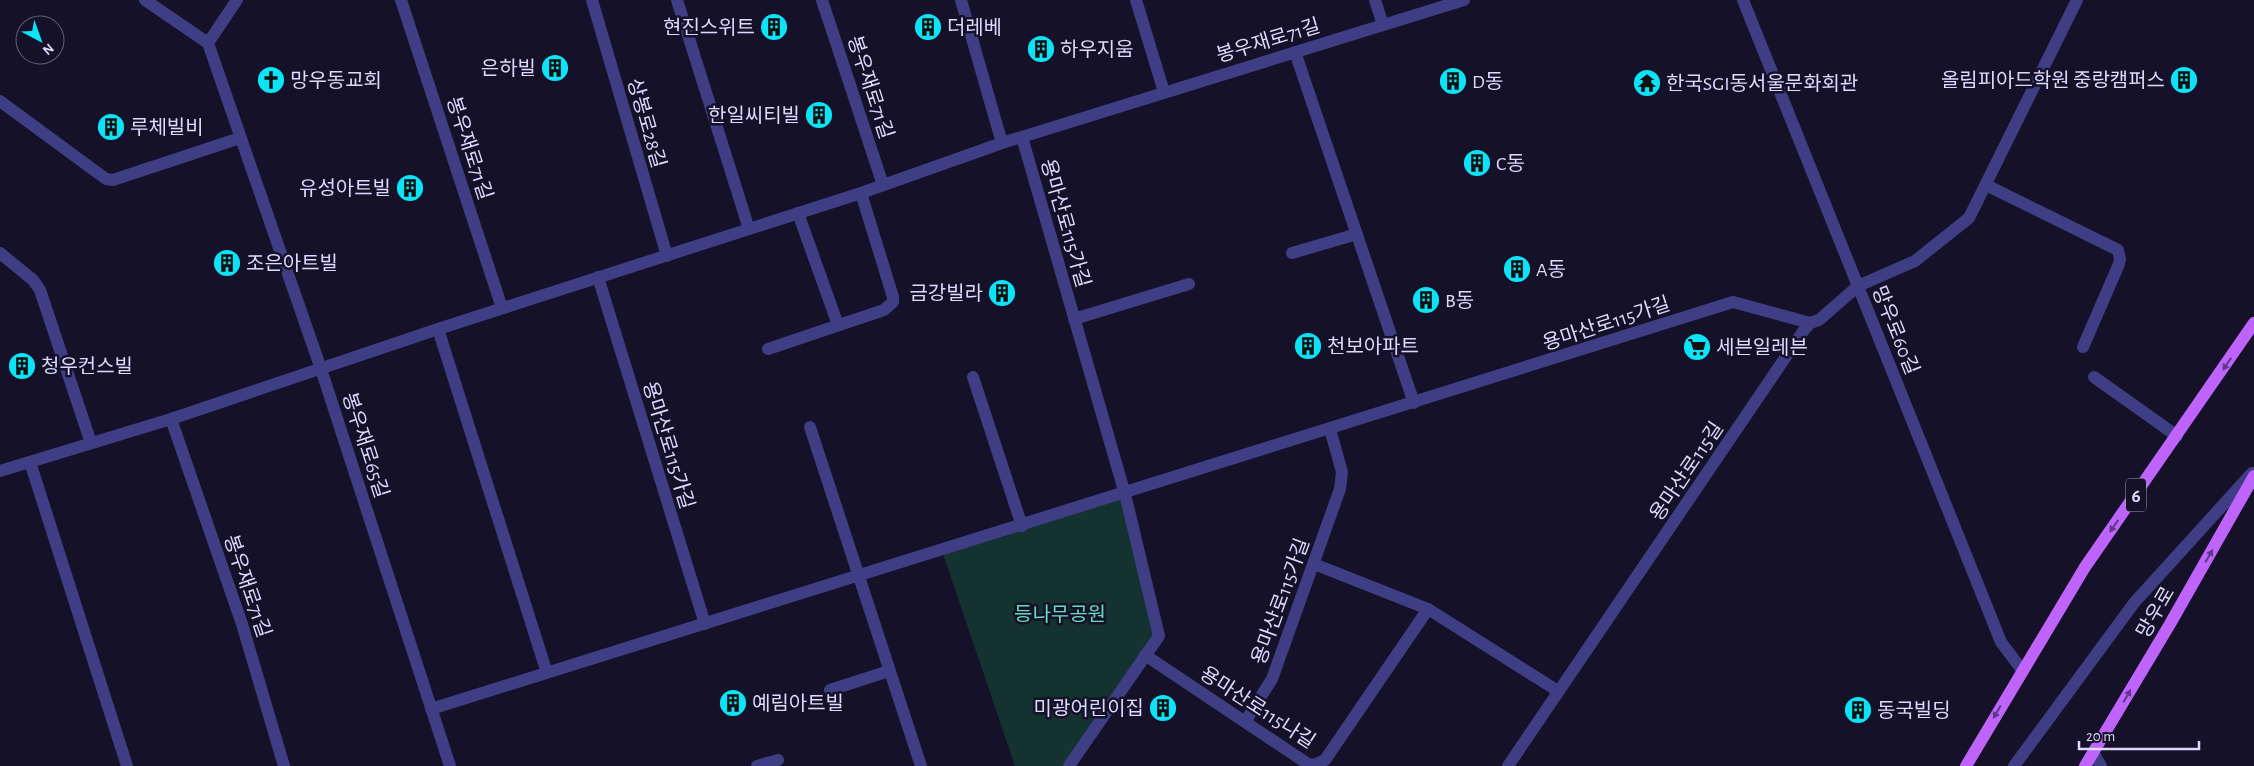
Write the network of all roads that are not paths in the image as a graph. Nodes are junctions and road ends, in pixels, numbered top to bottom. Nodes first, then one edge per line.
1 (145, 0) edge
2 (237, 0) edge
3 (401, 0) edge
4 (592, 0) edge
5 (677, 0) edge
6 (822, 0) edge
7 (961, 0) edge
8 (1136, 0) edge
9 (1375, 0) edge
10 (1464, 0) edge
11 (1743, 0) edge
12 (2077, 0) edge
13 (1383, 25) junction
14 (208, 43) junction
15 (1295, 52) junction
16 (1164, 92) junction
17 (0, 101) edge
18 (1022, 137) junction
19 (240, 138) junction
20 (1002, 143) junction
21 (883, 185) junction
22 (1986, 185) junction
23 (861, 193) junction
24 (798, 214) junction
25 (749, 230) junction
26 (1356, 234) junction
27 (0, 253) edge
28 (1292, 253) dead end
29 (667, 256) junction
30 (598, 277) junction
31 (1189, 284) dead end
32 (1858, 286) junction
33 (502, 308) junction
34 (1074, 319) junction
35 (1810, 323) junction
36 (2254, 323) edge
37 (838, 325) junction
38 (438, 329) junction
39 (2083, 347) dead end
40 (768, 349) dead end
41 (321, 369) junction
42 (2094, 377) dead end
43 (973, 378) dead end
44 (1414, 403) junction
45 (171, 418) junction
46 (810, 427) dead end
47 (1330, 429) junction
48 (2177, 436) junction
49 (91, 443) junction
50 (30, 462) junction
51 (0, 471) edge
52 (2254, 471) edge
53 (2254, 476) edge
54 (1125, 494) junction
55 (1022, 526) junction
56 (1314, 564) junction
57 (860, 576) junction
58 (1428, 609) junction
59 (705, 624) junction
60 (1145, 655) junction
61 (2022, 670) junction
62 (889, 671) junction
63 (547, 673) junction
64 (830, 690) dead end
65 (1558, 691) junction
66 (431, 710) junction
67 (1245, 722) junction
68 (2094, 754) junction
69 (778, 760) dead end
70 (127, 766) edge
71 (284, 766) edge
72 (450, 766) edge
73 (757, 766) edge
74 (921, 766) edge
75 (1069, 766) edge
76 (1508, 766) edge
77 (1966, 766) edge
78 (2014, 766) edge
79 (2085, 766) edge
80 (2101, 766) edge

1 - 14 street
2 - 14 street
3 - 33 street, 봉우재로71길
4 - 29 street, 상봉로28길
5 - 25 street
6 - 21 street, 봉우재로71길
7 - 20 street
8 - 16 street
9 - 13 street
10 - 13 street, 봉우재로71길
11 - 32 street, 망우로60길
12 - 22 street, 용마산로115길
13 - 15 street, 봉우재로71길
14 - 19 street, 봉우재로65길
15 - 16 street, 봉우재로71길
15 - 26 street
16 - 18 street, 봉우재로71길
17 - 19 street
18 - 20 street, 봉우재로71길
18 - 34 street, 용마산로115가길
19 - 41 street, 봉우재로65길
20 - 21 street, 봉우재로71길
21 - 23 street, 봉우재로71길
22 - 32 street, 용마산로115길
22 - 39 street
23 - 24 street, 봉우재로71길
23 - 37 street
24 - 25 street, 봉우재로71길
24 - 37 street
25 - 29 street, 봉우재로71길
26 - 28 street
26 - 44 street
27 - 49 street
29 - 30 street, 봉우재로71길
30 - 33 street, 봉우재로71길
30 - 59 street, 용마산로115가길
31 - 34 street, 용마산로115가길
32 - 35 street, 용마산로115길
32 - 61 street, 망우로60길
33 - 38 street, 봉우재로71길
34 - 54 street, 용마산로115가길
35 - 44 street, 용마산로115가길
35 - 65 street, 용마산로115길
36 -> 48 main road, 6
37 - 40 street
38 - 41 street, 봉우재로71길
38 - 63 street
41 - 45 street, 봉우재로71길
41 - 66 street, 봉우재로65길
42 - 48 street
43 - 55 street
44 - 47 street, 용마산로115가길
45 - 49 street, 봉우재로71길
45 - 71 street, 봉우재로71길
46 - 57 street
47 - 54 street, 용마산로115가길
47 - 56 street, 용마산로115가길
48 -> 61 main road, 6
49 - 50 street, 봉우재로71길
50 - 51 street, 봉우재로71길
50 - 70 street
52 - 78 street
68 -> 53 main road, 망우로
54 - 55 street, 용마산로115가길
54 - 60 street
55 - 57 street, 용마산로115가길
56 - 58 street
56 - 67 street, 용마산로115가길
57 - 59 street, 용마산로115가길
57 - 62 street
58 - 65 street
58 - 67 street, 용마산로115나길
59 - 63 street, 용마산로115가길
60 - 67 street, 용마산로115나길
60 - 75 street
61 -> 77 main road
62 - 64 street
62 - 74 street
63 - 66 street, 용마산로115가길
65 - 76 street, 용마산로115길
66 - 72 street, 봉우재로65길
68 - 79 main road, 망우로
68 - 80 street
69 - 73 street

